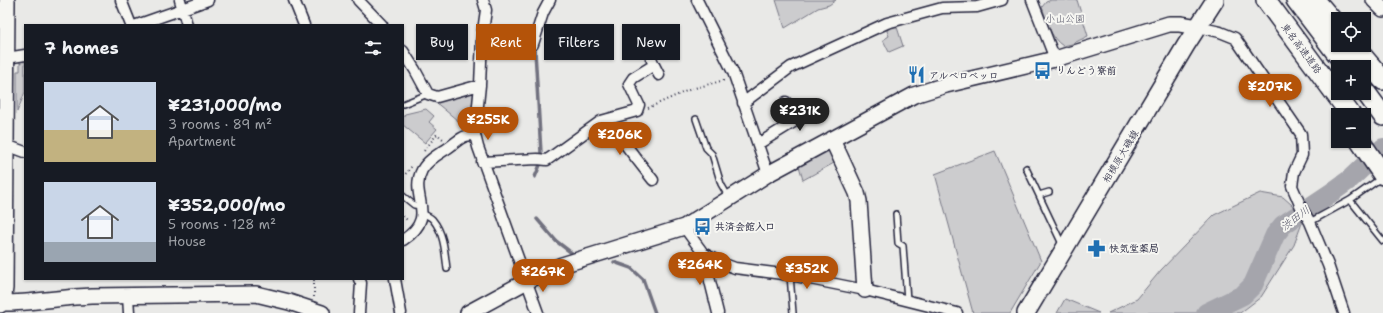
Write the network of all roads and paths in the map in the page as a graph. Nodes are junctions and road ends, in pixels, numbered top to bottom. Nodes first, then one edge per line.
1 (7, 0) edge
2 (122, 0) edge
3 (208, 0) edge
4 (294, 0) edge
5 (358, 0) edge
6 (483, 0) edge
7 (492, 0) edge
8 (550, 0) edge
9 (698, 0) edge
10 (1002, 0) edge
11 (1034, 0) edge
12 (1215, 0) edge
13 (1266, 0) edge
14 (1296, 0) edge
15 (1316, 0) edge
16 (1374, 0) edge
17 (949, 4) edge
18 (181, 5) edge
19 (1383, 9) edge
20 (486, 10) junction
21 (1331, 18) edge
22 (131, 24) edge
23 (139, 24) edge
24 (187, 24) edge
25 (304, 24) edge
26 (381, 24) edge
27 (484, 24) edge
28 (1198, 26) junction
29 (536, 35) edge
30 (1359, 52) edge
31 (404, 53) edge
32 (24, 55) edge
33 (7, 58) junction
34 (1055, 59) junction
35 (481, 60) edge
36 (1342, 60) edge
37 (659, 75) dead end
38 (735, 78) junction
39 (1383, 80) edge
40 (480, 85) junction
41 (428, 94) junction
42 (1371, 99) edge
43 (786, 102) dead end
44 (404, 104) edge
45 (743, 104) junction
46 (1337, 108) edge
47 (1346, 108) edge
48 (638, 109) junction
49 (1382, 114) edge
50 (608, 119) junction
51 (696, 120) dead end
52 (476, 135) junction
53 (832, 139) junction
54 (1371, 142) edge
55 (758, 144) junction
56 (6, 145) junction
57 (1365, 148) edge
58 (24, 152) edge
59 (1383, 158) edge
60 (3, 161) edge
61 (482, 162) junction
62 (1026, 168) dead end
63 (768, 174) junction
64 (1383, 176) edge
65 (653, 180) dead end
66 (1049, 192) dead end
67 (1039, 195) junction
68 (404, 197) edge
69 (730, 199) junction
70 (1350, 200) junction
71 (422, 209) junction
72 (896, 214) dead end
73 (1309, 220) junction
74 (684, 227) junction
75 (404, 239) edge
76 (1383, 242) edge
77 (2, 247) edge
78 (1064, 248) junction
79 (703, 253) junction
80 (447, 269) dead end
81 (790, 275) junction
82 (314, 280) edge
83 (360, 280) edge
84 (395, 280) edge
85 (527, 281) junction
86 (865, 290) junction
87 (128, 296) junction
88 (907, 300) junction
89 (3, 307) edge
90 (318, 312) edge
91 (129, 313) edge
92 (359, 313) edge
93 (401, 313) edge
94 (468, 313) edge
95 (538, 313) edge
96 (718, 313) edge
97 (793, 313) edge
98 (957, 313) edge
99 (1026, 313) edge
100 (1344, 313) edge

1 - 33 street
2 - 22 street
3 - 18 street
4 - 25 street
5 - 26 street
6 - 20 street
7 - 20 street
8 - 29 street
9 - 38 street
10 - 17 street
11 - 34 street
12 - 28 main road, 相模原大磯線
13 - 46 highway
13 - 47 highway, 東名高速道路
14 - 36 highway
15 - 21 highway
16 - 19 street
17 - 45 street
18 - 23 street
18 - 24 street
20 - 27 street
28 - 34 street
28 - 73 street
28 - 78 main road, 相模原大磯線
30 - 39 highway
31 - 41 street
32 - 33 street
33 - 56 street
34 - 53 street
35 - 40 street
37 - 48 street
38 - 45 street
38 - 48 path
40 - 41 street
40 - 52 street
41 - 44 lane
42 - 49 highway
43 - 55 street
45 - 55 street
48 - 50 street
50 - 61 street
50 - 65 street
51 - 69 lane
52 - 61 street
52 - 71 street
53 - 63 street
53 - 86 street
54 - 59 highway
55 - 63 street
56 - 58 street
56 - 60 street
57 - 64 highway
60 - 77 street
61 - 85 street
62 - 67 lane
63 - 69 street
64 - 70 lane
66 - 67 lane
67 - 78 lane
68 - 71 lane
69 - 74 street
70 - 73 lane
70 - 76 lane
71 - 75 street
71 - 80 lane
72 - 88 lane
73 - 100 street
74 - 79 street
74 - 85 street
77 - 89 street
78 - 99 main road, 相模原大磯線
79 - 81 street
79 - 96 street
81 - 86 street
81 - 97 lane
82 - 90 path
83 - 92 street
84 - 93 street
85 - 94 street
85 - 95 street
86 - 88 street
87 - 89 street
87 - 90 street
87 - 91 street
88 - 98 street

